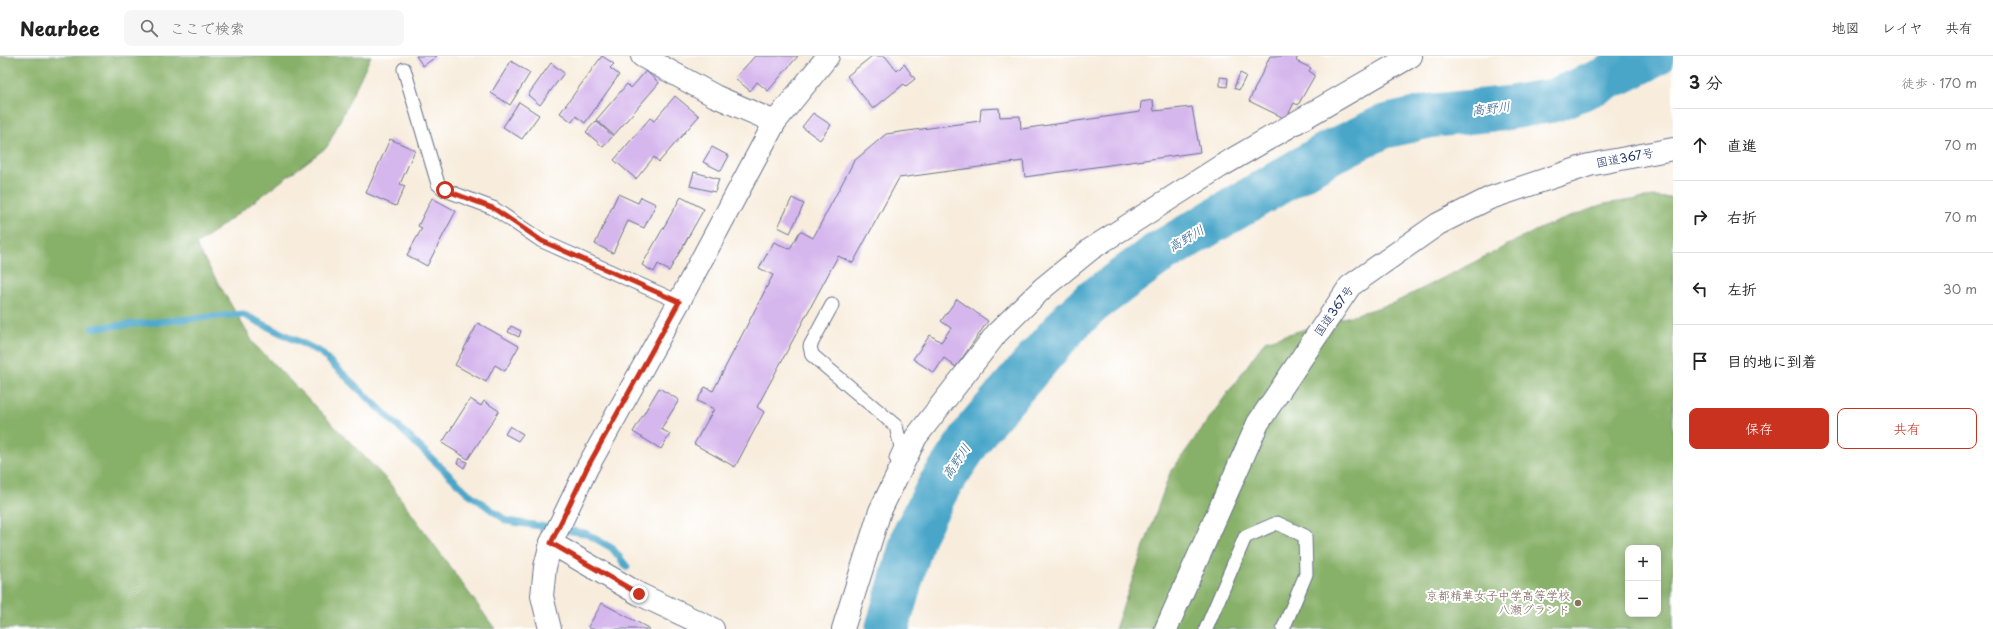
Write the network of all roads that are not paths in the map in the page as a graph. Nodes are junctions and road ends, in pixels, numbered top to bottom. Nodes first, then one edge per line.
1 (642, 56) edge
2 (828, 56) edge
3 (1411, 56) edge
4 (404, 69) dead end
5 (774, 122) junction
6 (1673, 149) edge
7 (679, 302) junction
8 (832, 305) dead end
9 (880, 511) junction
10 (551, 543) junction
11 (550, 629) edge
12 (713, 629) edge
13 (843, 629) edge
14 (1166, 629) edge
15 (1206, 629) edge
16 (1283, 629) edge

1 - 5 main road
2 - 5 main road
3 - 9 main road
4 - 7 lane
5 - 7 main road
6 - 14 main road, 国道367号
7 - 10 main road
8 - 9 lane
9 - 13 main road
10 - 11 main road
10 - 12 main road
15 - 16 lane

